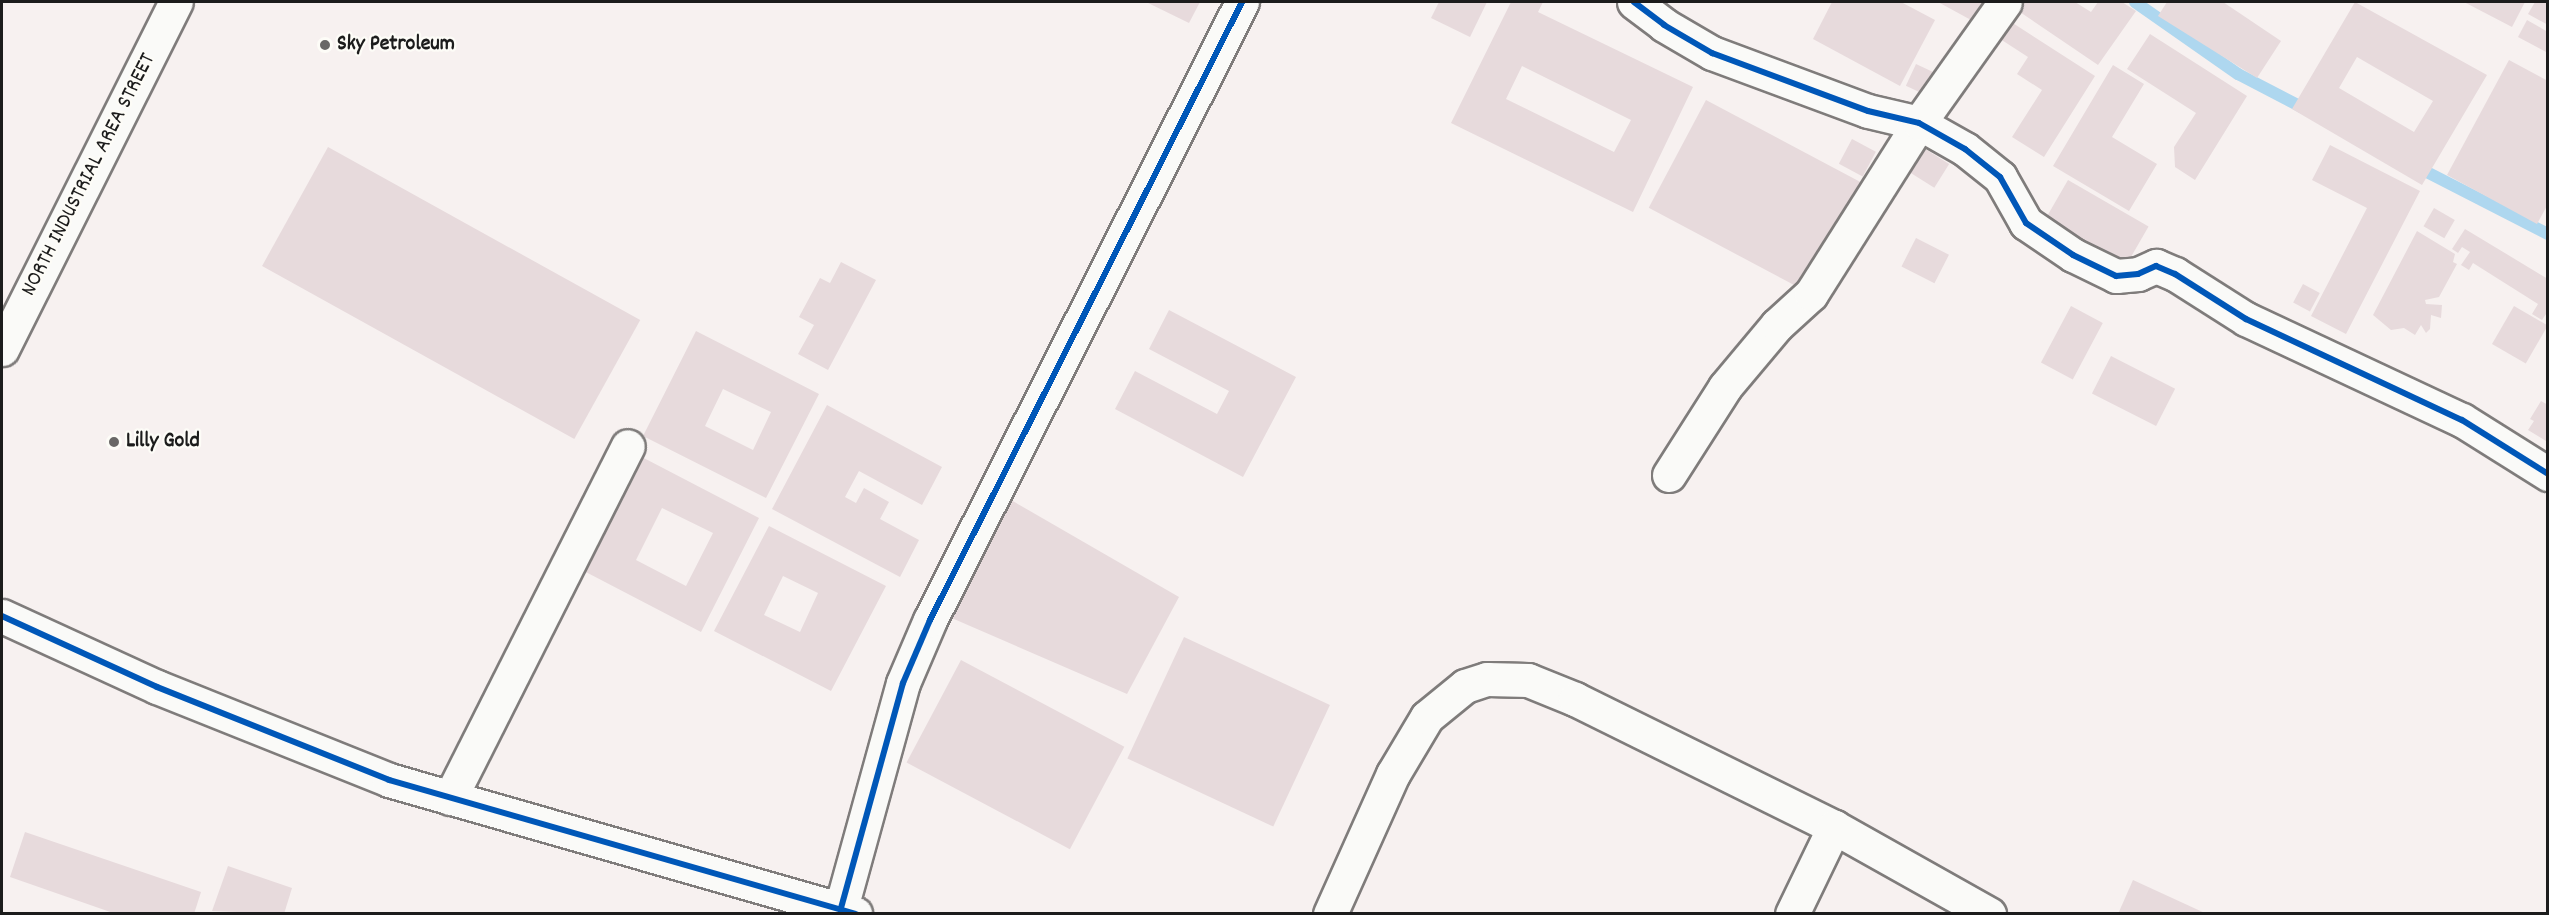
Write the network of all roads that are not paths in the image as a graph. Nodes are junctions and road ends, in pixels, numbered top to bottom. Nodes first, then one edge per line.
1 (176, 2) edge
2 (1242, 2) edge
3 (1634, 2) edge
4 (2005, 2) edge
5 (1919, 123) junction
6 (2, 349) edge
7 (628, 446) dead end
8 (2547, 474) edge
9 (1669, 475) dead end
10 (2, 616) edge
11 (450, 798) junction
12 (1834, 826) junction
13 (795, 904) edge
14 (848, 911) edge
15 (1330, 914) edge
16 (1792, 914) edge
17 (1989, 914) edge

1 - 6 street, NORTH INDUSTRIAL AREA STREET
2 - 14 street
3 - 5 street
4 - 5 street
5 - 8 street
5 - 9 street
7 - 11 street
10 - 11 street
11 - 13 street
12 - 15 street
12 - 16 street
12 - 17 street
13 - 14 street

